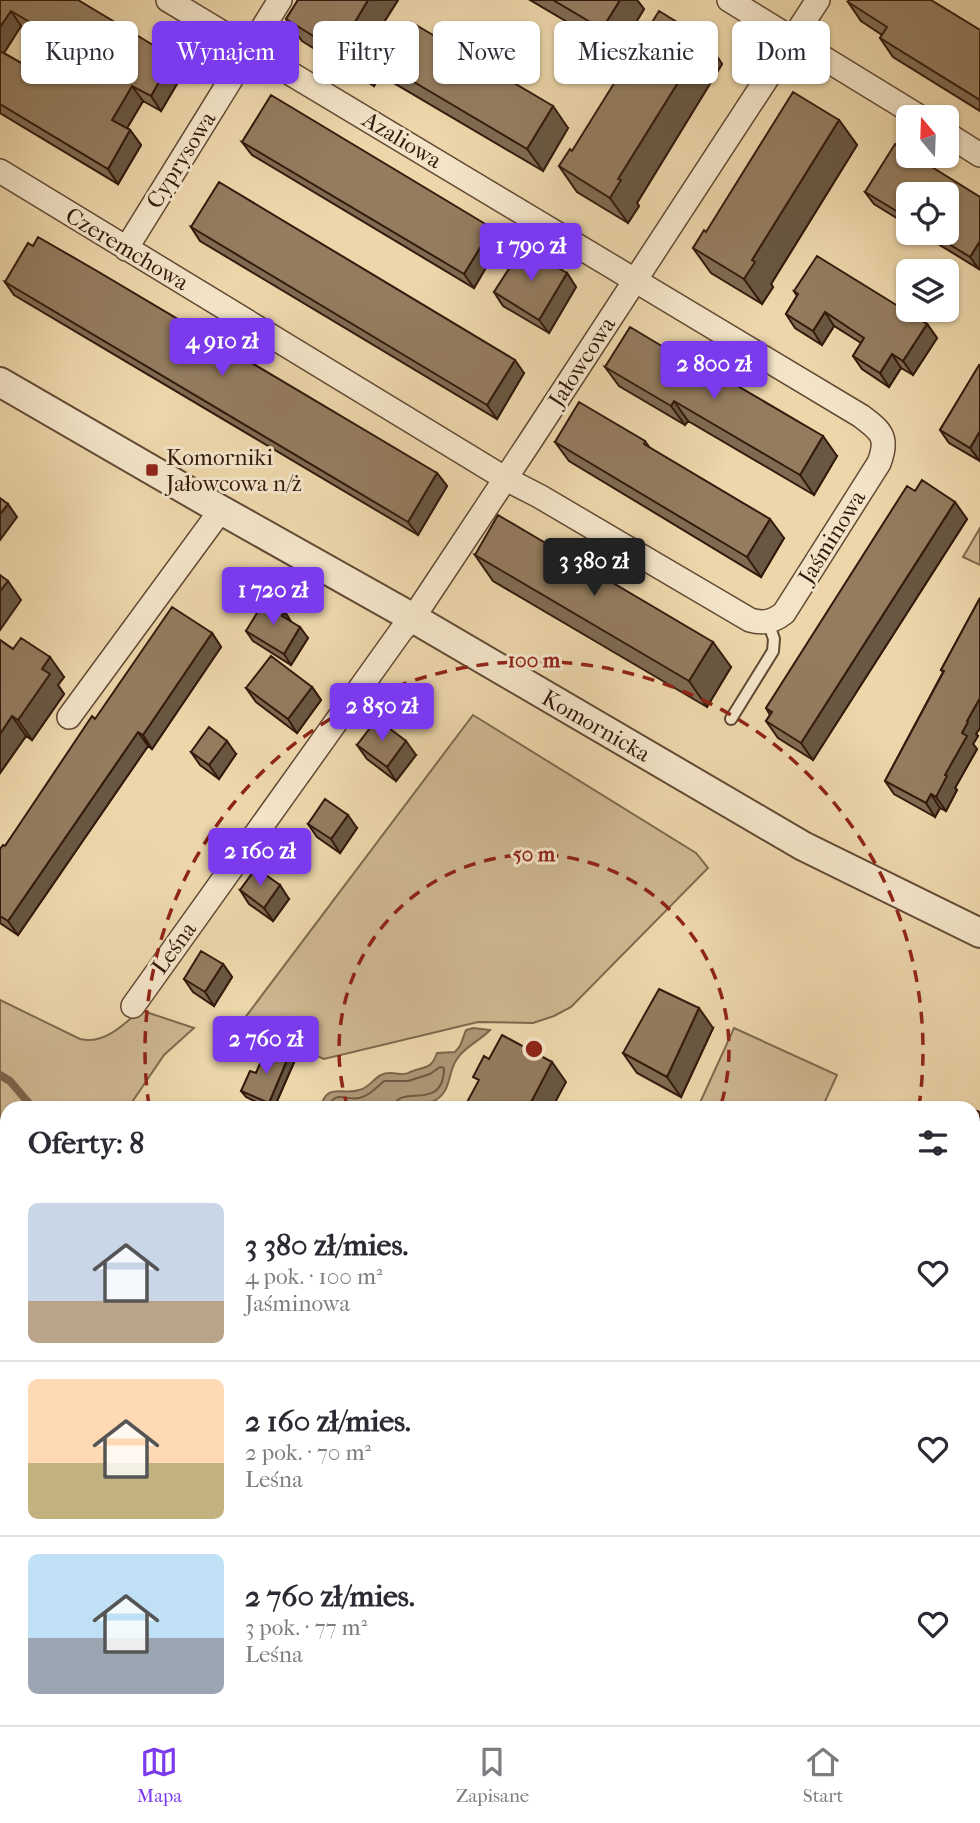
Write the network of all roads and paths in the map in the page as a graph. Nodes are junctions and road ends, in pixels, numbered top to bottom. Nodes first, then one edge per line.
1 (168, 0) edge
2 (280, 0) edge
3 (729, 0) edge
4 (818, 0) edge
5 (203, 21) edge
6 (267, 21) edge
7 (763, 21) edge
8 (805, 21) edge
9 (830, 62) edge
10 (299, 78) edge
11 (228, 84) edge
12 (763, 84) edge
13 (900, 105) edge
14 (959, 142) edge
15 (980, 155) edge
16 (0, 171) edge
17 (126, 249) junction
18 (635, 280) junction
19 (0, 382) edge
20 (506, 479) junction
21 (221, 510) junction
22 (413, 618) junction
23 (768, 622) junction
24 (69, 717) dead end
25 (731, 719) dead end
26 (980, 933) edge
27 (133, 1006) dead end

1 - 5 street, Azaliowa
2 - 6 street, Cyprysowa
3 - 7 street
4 - 8 street, Jałowcowa
9 - 13 street
10 - 18 street, Azaliowa
11 - 17 street, Cyprysowa
12 - 18 street, Jałowcowa
14 - 15 street
16 - 17 street, Czeremchowa
17 - 20 street, Czeremchowa
18 - 20 street, Jałowcowa
18 - 23 street, Jaśminowa
19 - 21 street, Komornicka
20 - 22 street, Jałowcowa
20 - 23 street
21 - 22 street, Komornicka
21 - 24 street
22 - 26 street, Komornicka
22 - 27 street, Leśna
23 - 25 lane

